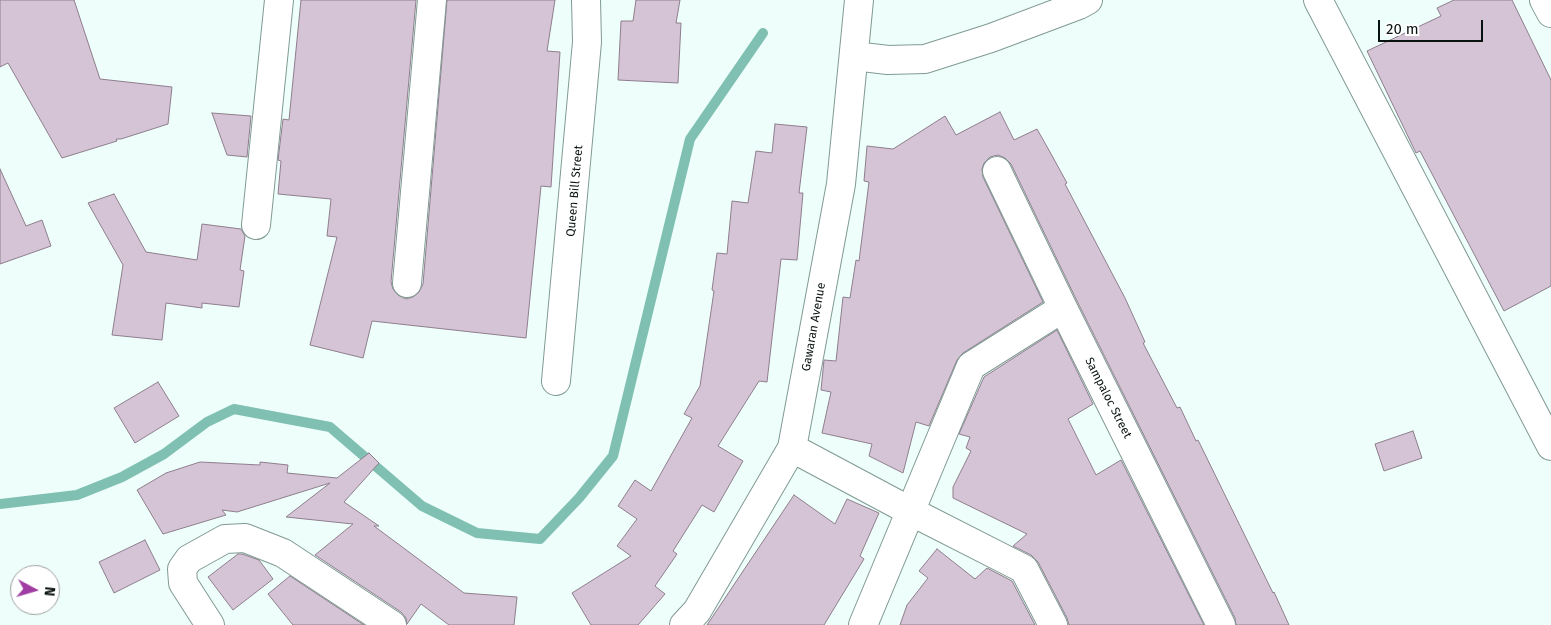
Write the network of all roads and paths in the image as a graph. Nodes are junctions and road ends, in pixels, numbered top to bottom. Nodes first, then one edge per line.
1 (278, 0) edge
2 (432, 0) edge
3 (586, 0) edge
4 (859, 0) edge
5 (1088, 0) edge
6 (1318, 0) edge
7 (1544, 0) edge
8 (1551, 13) edge
9 (854, 56) junction
10 (997, 171) dead end
11 (256, 225) dead end
12 (407, 283) dead end
13 (1063, 308) junction
14 (556, 381) dead end
15 (1551, 446) edge
16 (792, 448) junction
17 (910, 511) junction
18 (210, 625) edge
19 (392, 625) edge
20 (684, 625) edge
21 (863, 625) edge
22 (1053, 625) edge
23 (1221, 625) edge

1 - 11 street
2 - 12 street
3 - 14 street, Queen Bill Street
4 - 9 street, Gawaran Avenue
5 - 9 street
6 - 15 street
7 - 8 street
9 - 16 street, Gawaran Avenue
10 - 13 street, Sampaloc Street
13 - 17 street
13 - 23 street, Sampaloc Street
16 - 17 street
16 - 20 street, Gawaran Avenue
17 - 21 street
17 - 22 street
18 - 19 street

